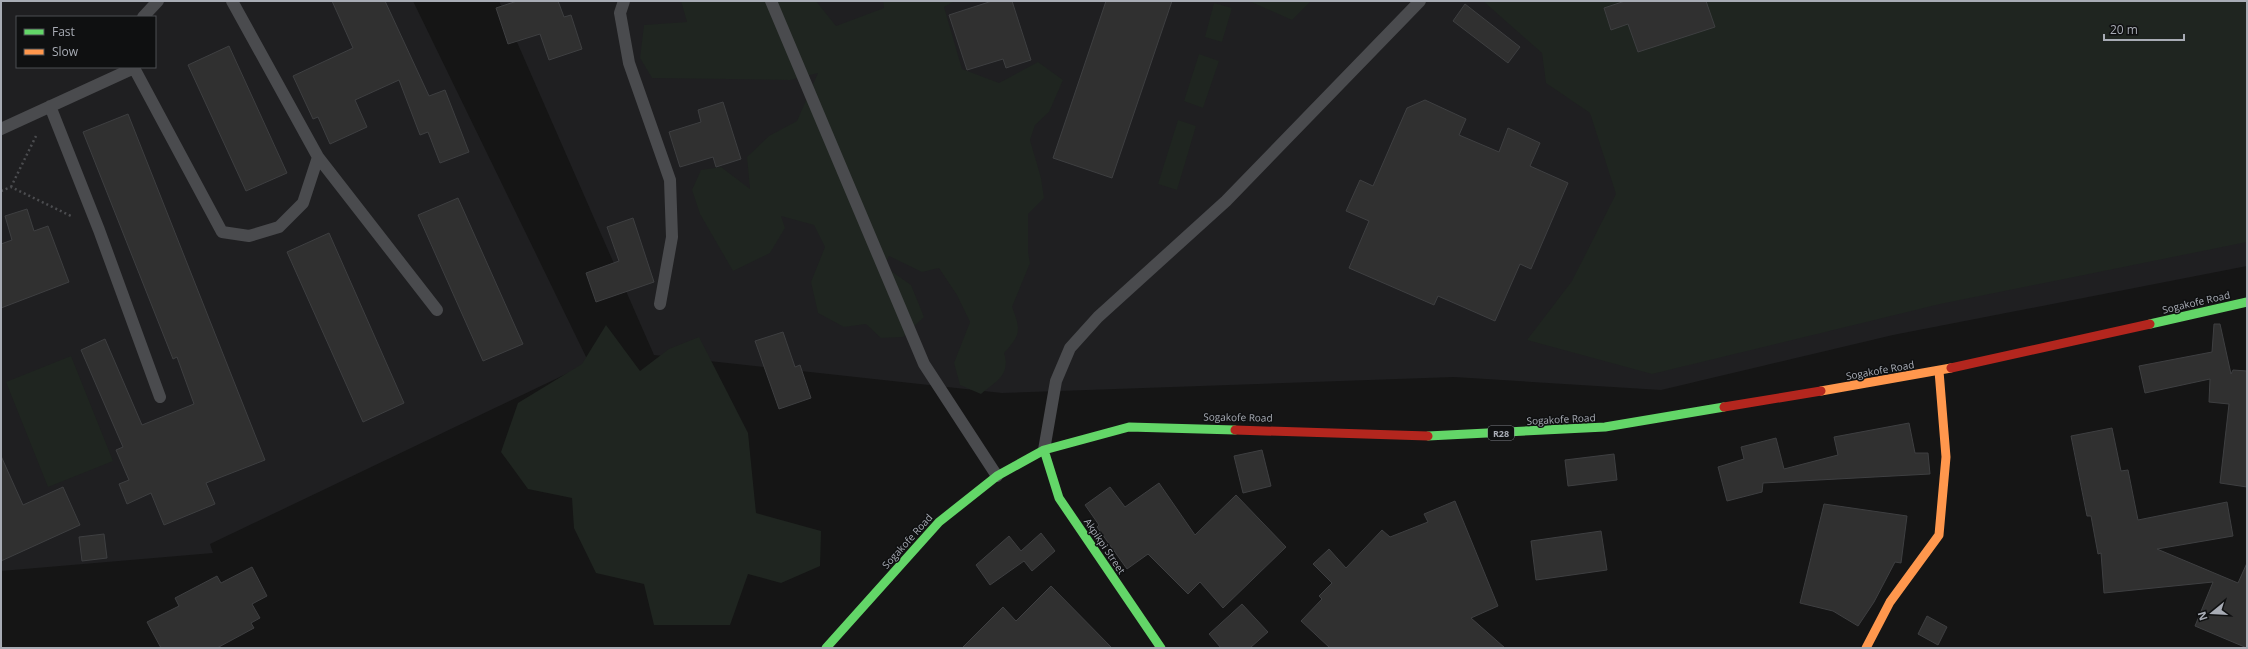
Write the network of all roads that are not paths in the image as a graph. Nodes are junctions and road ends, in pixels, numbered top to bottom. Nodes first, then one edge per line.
1 (158, 1) edge
2 (232, 1) edge
3 (624, 1) edge
4 (771, 1) edge
5 (1420, 1) edge
6 (145, 16) edge
7 (132, 68) edge
8 (135, 68) edge
9 (50, 106) junction
10 (1, 129) edge
11 (318, 157) junction
12 (2247, 302) edge
13 (660, 304) dead end
14 (437, 310) dead end
15 (1939, 371) junction
16 (160, 397) dead end
17 (1044, 450) junction
18 (997, 476) junction
19 (826, 648) edge
20 (1161, 648) edge
21 (1866, 648) edge

1 - 6 lane
2 - 11 lane
3 - 13 lane
4 - 18 lane
5 - 17 lane
7 - 9 lane
8 - 11 lane
9 - 10 lane
9 - 16 lane
11 - 14 lane
12 - 15 main road, Sogakofe Road / R28
15 - 17 main road, Sogakofe Road / R28
15 - 21 main road
17 - 18 main road, Sogakofe Road / R28
17 - 20 main road, Akpikpi Street
18 - 19 main road, Sogakofe Road / R28

